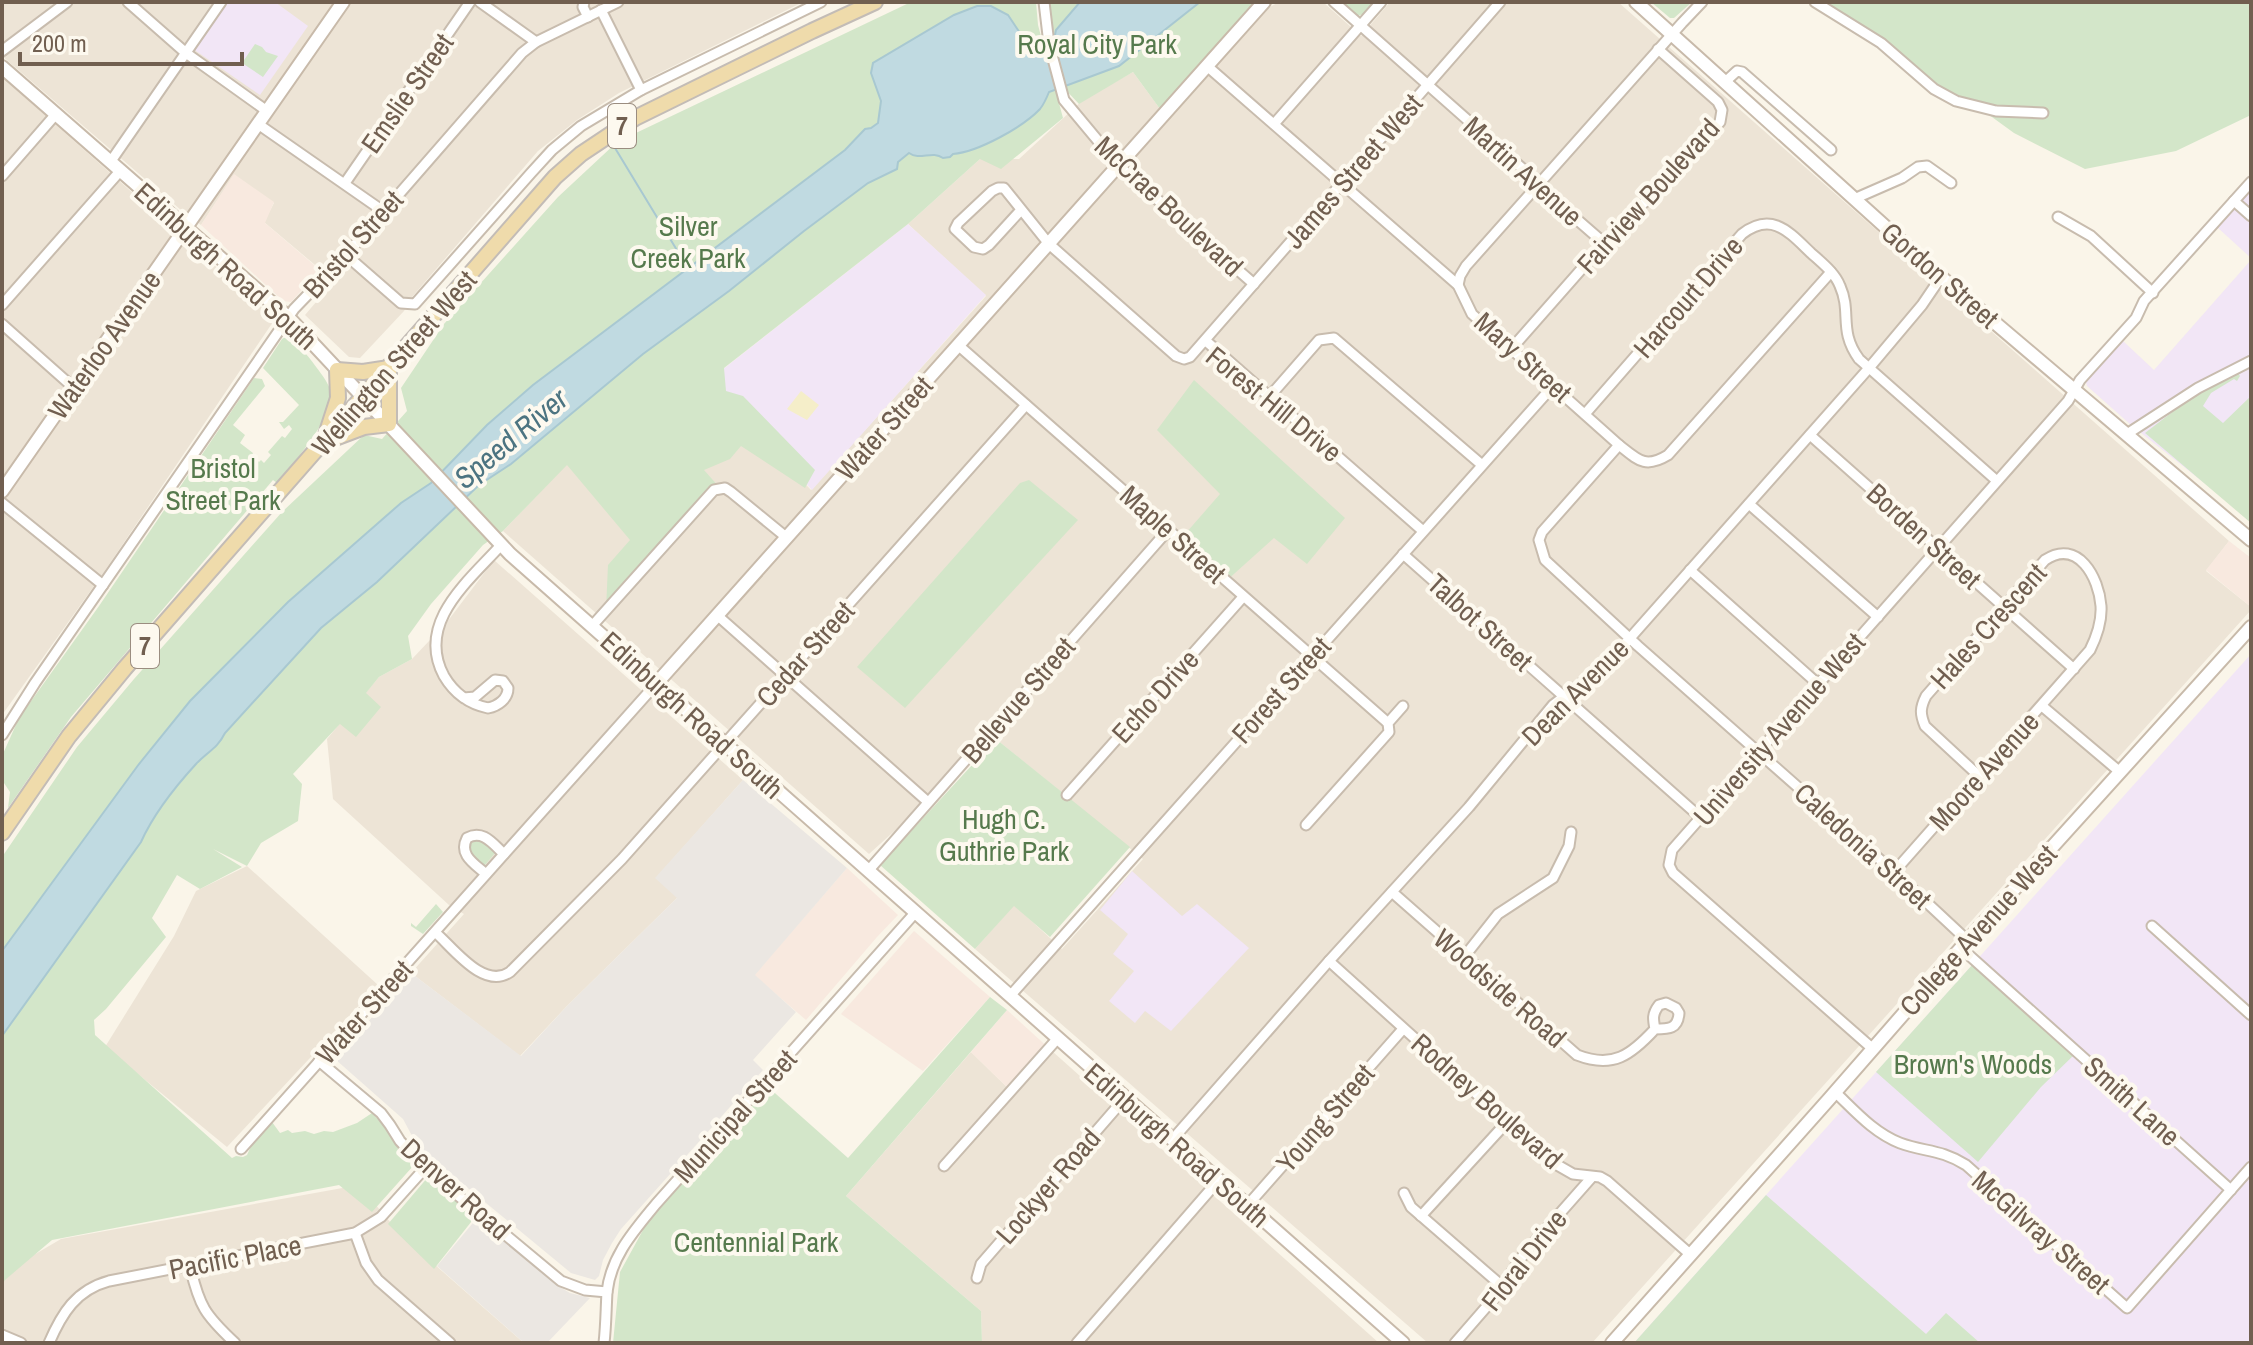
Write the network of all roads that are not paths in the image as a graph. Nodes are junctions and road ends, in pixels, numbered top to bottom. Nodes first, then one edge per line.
1 (67, 2) edge
2 (128, 2) edge
3 (221, 2) edge
4 (343, 2) edge
5 (470, 2) edge
6 (480, 2) edge
7 (584, 2) edge
8 (618, 2) edge
9 (821, 2) edge
10 (875, 2) edge
11 (1044, 2) edge
12 (1264, 2) edge
13 (1334, 2) edge
14 (1381, 2) edge
15 (1500, 2) edge
16 (1636, 2) edge
17 (1702, 2) edge
18 (1815, 2) edge
19 (601, 10) junction
20 (588, 17) junction
21 (1361, 26) junction
22 (1672, 34) junction
23 (536, 42) junction
24 (1658, 49) junction
25 (2, 51) edge
26 (186, 53) junction
27 (1207, 66) junction
28 (4, 71) edge
29 (1725, 82) junction
30 (1428, 84) junction
31 (641, 90) junction
32 (267, 111) junction
33 (2043, 113) dead end
34 (56, 114) junction
35 (258, 124) junction
36 (1274, 124) junction
37 (1831, 150) dead end
38 (116, 166) junction
39 (1119, 166) junction
40 (2, 176) edge
41 (2251, 182) edge
42 (345, 183) junction
43 (1342, 183) junction
44 (1951, 183) dead end
45 (1538, 184) junction
46 (1854, 199) junction
47 (2234, 201) junction
48 (1021, 210) junction
49 (383, 211) junction
50 (2251, 216) edge
51 (2058, 217) dead end
52 (187, 227) junction
53 (1604, 243) junction
54 (1049, 244) junction
55 (346, 255) junction
56 (1831, 272) junction
57 (1941, 277) junction
58 (1254, 284) junction
59 (1458, 285) junction
60 (2153, 293) junction
61 (2, 305) edge
62 (288, 317) junction
63 (2, 324) edge
64 (1206, 341) junction
65 (958, 345) junction
66 (1512, 348) junction
67 (2251, 361) edge
68 (389, 368) junction
69 (1869, 368) junction
70 (337, 370) junction
71 (1553, 386) junction
72 (74, 388) junction
73 (2075, 389) junction
74 (1270, 396) junction
75 (362, 399) junction
76 (1026, 405) junction
77 (1585, 414) junction
78 (389, 424) junction
79 (2127, 434) junction
80 (1810, 435) junction
81 (323, 443) junction
82 (1619, 445) junction
83 (1482, 465) junction
84 (1997, 481) junction
85 (2, 491) edge
86 (2, 503) edge
87 (1749, 504) junction
88 (1169, 529) junction
89 (1423, 531) junction
90 (786, 537) junction
91 (2251, 540) edge
92 (502, 544) junction
93 (1938, 549) junction
94 (1403, 554) junction
95 (1690, 570) junction
96 (103, 585) junction
97 (1243, 597) junction
98 (2003, 607) junction
99 (718, 616) junction
100 (1878, 617) junction
101 (592, 626) junction
102 (2251, 627) edge
103 (1630, 637) junction
104 (1311, 656) junction
105 (2074, 669) junction
106 (785, 677) junction
107 (656, 684) junction
108 (1818, 684) junction
109 (1563, 697) junction
110 (464, 698) dead end
111 (1403, 706) dead end
112 (2042, 706) junction
113 (1388, 723) junction
114 (2, 735) edge
115 (725, 744) junction
116 (1758, 752) junction
117 (2120, 772) junction
118 (1979, 776) junction
119 (1067, 795) dead end
120 (928, 802) junction
121 (1700, 817) junction
122 (1306, 825) dead end
123 (1571, 832) dead end
124 (2, 833) edge
125 (504, 854) junction
126 (868, 871) junction
127 (1894, 872) junction
128 (486, 874) junction
129 (1392, 892) junction
130 (915, 913) junction
131 (2152, 926) dead end
132 (436, 933) junction
133 (1964, 944) junction
134 (1464, 957) junction
135 (1329, 961) junction
136 (1010, 996) junction
137 (2251, 1015) edge
138 (1403, 1029) junction
139 (1655, 1029) dead end
140 (1058, 1038) junction
141 (1873, 1049) junction
142 (319, 1061) junction
143 (1835, 1092) junction
144 (1125, 1098) junction
145 (1507, 1122) junction
146 (1172, 1140) junction
147 (241, 1149) dead end
148 (944, 1166) dead end
149 (2251, 1167) edge
150 (425, 1168) junction
151 (1592, 1177) junction
152 (1218, 1181) junction
153 (2231, 1190) junction
154 (1404, 1193) dead end
155 (1247, 1206) junction
156 (1421, 1216) junction
157 (355, 1233) junction
158 (1691, 1255) junction
159 (190, 1266) junction
160 (977, 1278) dead end
161 (1502, 1286) junction
162 (607, 1292) junction
163 (2, 1335) edge
164 (21, 1343) edge
165 (49, 1343) edge
166 (235, 1343) edge
167 (450, 1343) edge
168 (604, 1343) edge
169 (1077, 1343) edge
170 (1403, 1343) edge
171 (1455, 1343) edge
172 (1612, 1343) edge

1 - 25 street
2 - 26 street
3 - 26 street
4 - 32 main road, Waterloo Avenue
5 - 42 street, Emslie Street
6 - 23 street
7 - 20 street
8 - 19 street, Bristol Street
9 - 31 street
10 - 68 main road, Wellington Street West / 7
11 - 39 street, McCrae Boulevard
12 - 27 main road, Water Street
13 - 21 street, Martin Avenue
14 - 21 street
15 - 30 street, James Street West
16 - 22 main road, Gordon Street
17 - 22 street
18 - 33 street
19 - 20 street, Bristol Street
19 - 31 street
20 - 23 street, Bristol Street
21 - 30 street, Martin Avenue
21 - 36 street
22 - 24 street
22 - 29 main road, Gordon Street
23 - 49 street, Bristol Street
24 - 45 street
24 - 53 street, Fairview Boulevard
26 - 32 street
26 - 38 street
27 - 36 street, Mary Street
27 - 39 main road, Water Street
28 - 34 main road, Edinburgh Road South
29 - 37 street
29 - 46 main road, Gordon Street
30 - 43 street, James Street West
30 - 45 street, Martin Avenue
31 - 55 street
32 - 35 main road, Waterloo Avenue
34 - 38 main road, Edinburgh Road South
34 - 40 street
35 - 42 street
35 - 52 main road, Waterloo Avenue
36 - 43 street, Mary Street
38 - 52 main road, Edinburgh Road South
38 - 61 street
39 - 54 main road, Water Street
39 - 58 street, McCrae Boulevard
41 - 47 street, University Avenue West
42 - 49 street
43 - 58 street, James Street West
43 - 59 street, Mary Street
44 - 46 street
45 - 53 street, Martin Avenue
45 - 59 street
46 - 57 main road, Gordon Street
47 - 50 street
47 - 60 street, University Avenue West
48 - 48 street, Forest Hill Drive
48 - 54 street, Forest Hill Drive
49 - 55 street, Bristol Street
51 - 60 street
52 - 62 main road, Edinburgh Road South
52 - 72 main road, Waterloo Avenue
53 - 66 street, Fairview Boulevard
54 - 64 street, Forest Hill Drive
54 - 65 main road, Water Street
55 - 62 street, Bristol Street
56 - 69 street, Harcourt Drive
56 - 77 street, Harcourt Drive
56 - 82 street, Mary Street
57 - 69 street, Dean Avenue
57 - 73 main road, Gordon Street
58 - 64 street, James Street West
59 - 66 street, Mary Street
60 - 73 street, University Avenue West
62 - 70 main road, Edinburgh Road South
62 - 96 street, Bristol Street
63 - 72 street
64 - 74 street, Forest Hill Drive
65 - 76 street, Maple Street
65 - 90 main road, Water Street
66 - 71 street, Mary Street
67 - 79 street
68 - 70 main road
68 - 75 main road, Wellington Street West / 7
68 - 78 main road
69 - 80 street, Dean Avenue
69 - 84 street, Harcourt Drive
70 - 75 main road, Edinburgh Road South
70 - 81 main road
71 - 77 street, Mary Street
71 - 83 street, Forest Street
72 - 85 main road, Waterloo Avenue
73 - 79 main road, Gordon Street
73 - 84 street, University Avenue West
74 - 83 street
74 - 89 street, Forest Hill Drive
75 - 78 main road, Edinburgh Road South
75 - 81 main road, Wellington Street West / 7
76 - 88 street, Maple Street
76 - 106 street, Cedar Street
77 - 82 street, Mary Street
78 - 81 main road
78 - 92 main road, Edinburgh Road South
79 - 91 main road, Gordon Street
80 - 87 street, Dean Avenue
80 - 93 street, Borden Street
81 - 124 main road, Wellington Street West / 7
82 - 103 street, Caledonia Street
83 - 89 street, Forest Street
84 - 93 street, University Avenue West
86 - 96 street
87 - 95 street, Dean Avenue
87 - 100 street
88 - 97 street, Maple Street
88 - 120 street, Bellevue Street
89 - 94 street, Forest Street
90 - 99 main road, Water Street
90 - 101 street
92 - 101 main road, Edinburgh Road South
92 - 110 street
93 - 98 street, Borden Street
93 - 100 street, University Avenue West
94 - 104 street, Forest Street
94 - 109 street, Talbot Street
95 - 103 street, Dean Avenue
95 - 108 street
96 - 114 street, Bristol Street
97 - 104 street, Maple Street
97 - 119 street, Echo Drive
98 - 105 street, Borden Street
98 - 105 street, Hales Crescent
98 - 118 street, Hales Crescent
99 - 106 street
99 - 107 main road, Water Street
100 - 108 street, University Avenue West
101 - 107 main road, Edinburgh Road South
102 - 117 main road, College Avenue West
103 - 109 street, Dean Avenue
103 - 116 street, Caledonia Street
104 - 113 street, Maple Street
104 - 136 street, Forest Street
105 - 112 street, Moore Avenue
106 - 115 street, Cedar Street
106 - 120 street
107 - 115 main road, Edinburgh Road South
107 - 125 street, Water Street
108 - 116 street, University Avenue West
109 - 121 street, Talbot Street
109 - 129 street, Dean Avenue
111 - 113 street
112 - 117 street
112 - 118 street, Moore Avenue
113 - 122 street
115 - 126 main road, Edinburgh Road South
115 - 132 street, Cedar Street
116 - 121 street, University Avenue West
116 - 127 street, Caledonia Street
117 - 133 main road, College Avenue West
118 - 127 street, Moore Avenue
120 - 126 street, Bellevue Street
121 - 141 street, University Avenue West
123 - 134 street
125 - 128 street, Water Street
125 - 128 street
126 - 130 main road, Edinburgh Road South
127 - 133 street, Caledonia Street
128 - 132 street, Water Street
129 - 134 street, Woodside Road
129 - 135 street, Dean Avenue
130 - 136 main road, Edinburgh Road South
130 - 162 street, Municipal Street
131 - 137 street
132 - 142 street, Water Street
133 - 141 main road, College Avenue West
133 - 153 street, Smith Lane
134 - 139 street, Woodside Road
135 - 138 street, Rodney Boulevard
135 - 146 street, Dean Avenue
136 - 140 main road, Edinburgh Road South
138 - 145 street, Rodney Boulevard
138 - 155 street, Young Street
140 - 144 main road, Edinburgh Road South
140 - 148 street
141 - 143 main road, College Avenue West
142 - 147 street, Water Street
142 - 150 street, Denver Road
143 - 153 street, McGilvray Street
143 - 158 main road, College Avenue West
144 - 146 main road, Edinburgh Road South
144 - 160 street, Lockyer Road
145 - 151 street, Rodney Boulevard
145 - 156 street
146 - 152 main road, Edinburgh Road South
149 - 153 street, McGilvray Street
150 - 157 street, Pacific Place
150 - 162 street, Denver Road
151 - 158 street, Rodney Boulevard
151 - 161 street, Floral Drive
152 - 155 main road, Edinburgh Road South
152 - 169 street
154 - 156 street
155 - 170 main road, Edinburgh Road South
156 - 161 street
157 - 159 street, Pacific Place
157 - 167 street
158 - 172 main road, College Avenue West
159 - 165 street, Pacific Place
159 - 166 street
161 - 171 street, Floral Drive
162 - 168 street, Municipal Street
163 - 164 street

